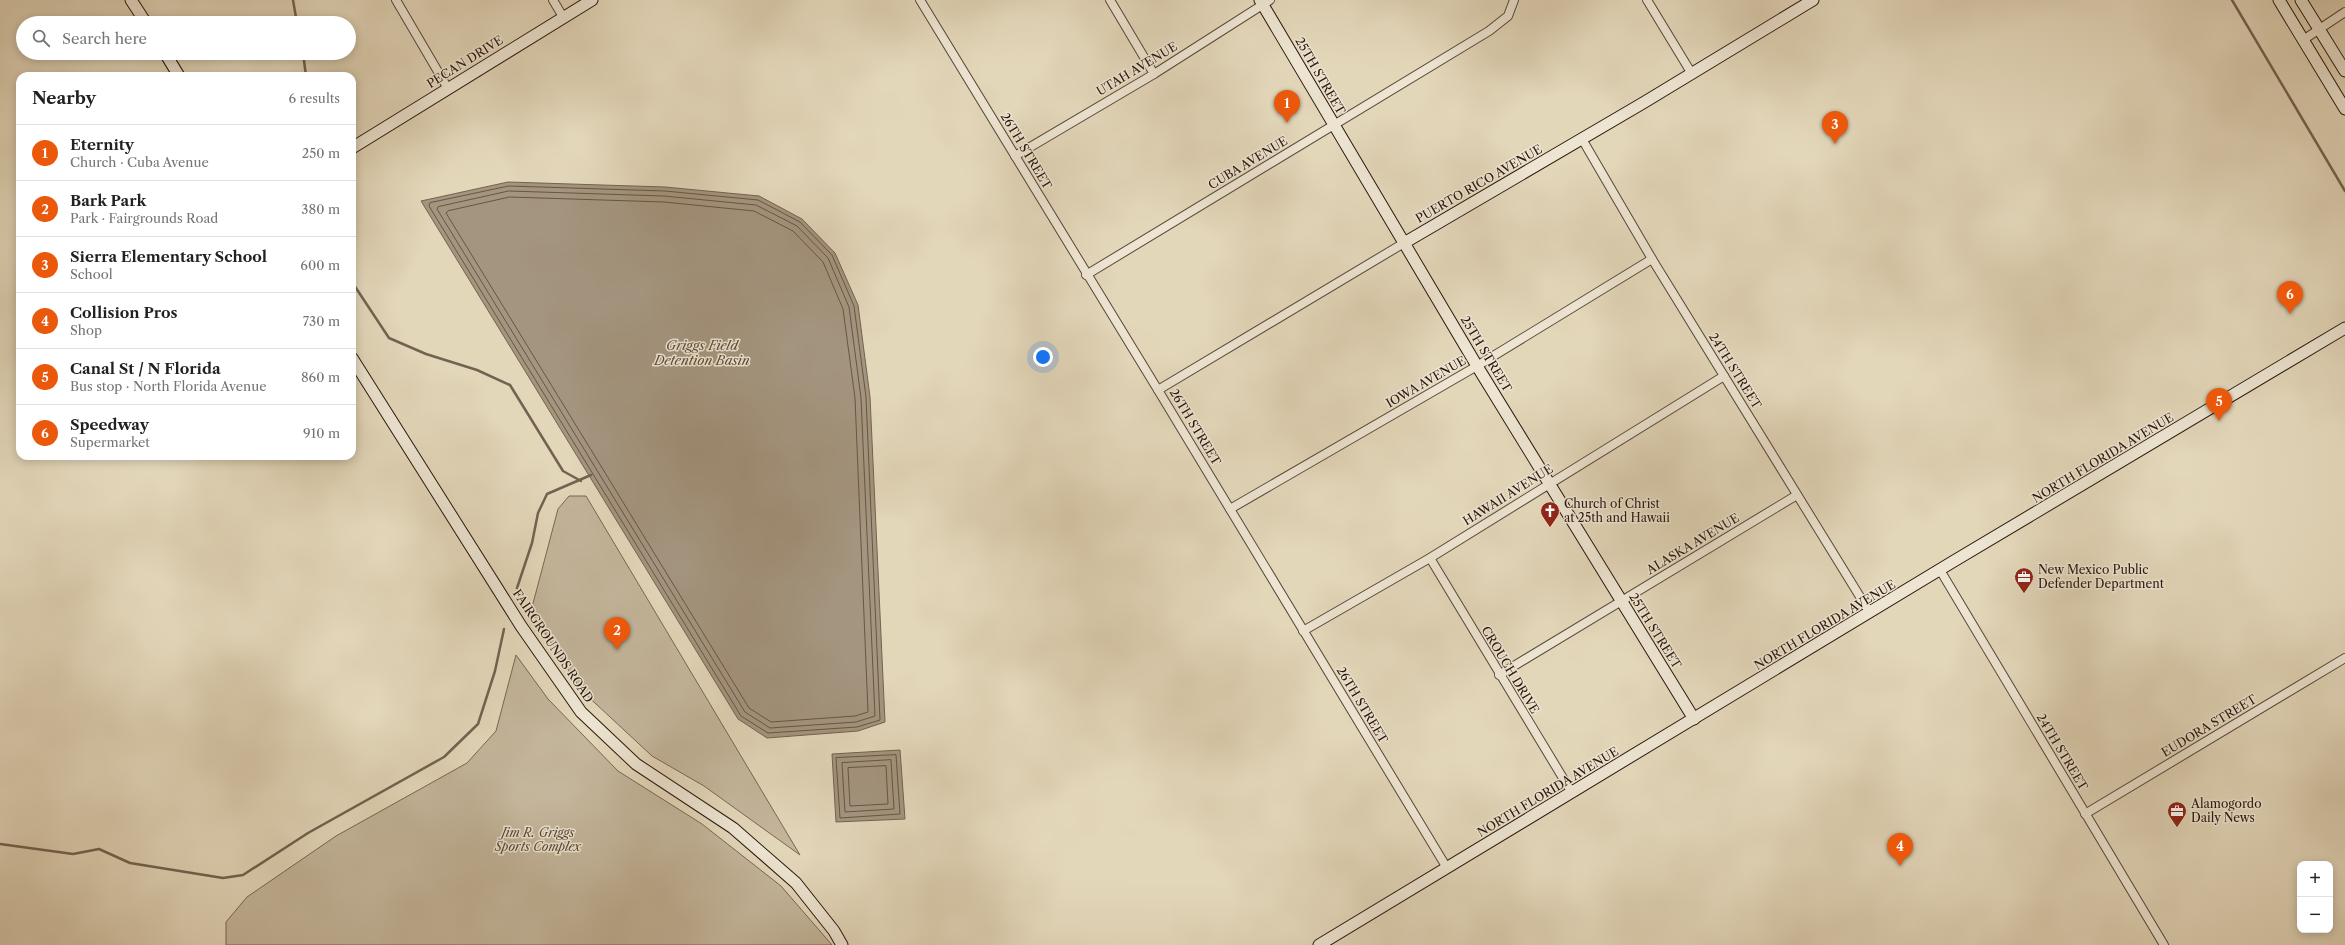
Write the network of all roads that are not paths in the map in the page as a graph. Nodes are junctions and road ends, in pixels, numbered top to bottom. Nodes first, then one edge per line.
1 (132, 0) edge
2 (396, 0) edge
3 (553, 0) edge
4 (592, 0) edge
5 (920, 0) edge
6 (1110, 0) edge
7 (1514, 0) edge
8 (1647, 0) edge
9 (1812, 0) edge
10 (2279, 0) edge
11 (2301, 0) edge
12 (1264, 1) edge
13 (2345, 12) edge
14 (142, 16) edge
15 (563, 17) junction
16 (2319, 29) junction
17 (2303, 40) junction
18 (169, 60) edge
19 (2345, 71) edge
20 (177, 72) edge
21 (1154, 74) junction
22 (1692, 74) junction
23 (447, 88) junction
24 (2345, 109) edge
25 (1333, 125) junction
26 (1582, 139) junction
27 (356, 145) edge
28 (1015, 156) junction
29 (1404, 243) junction
30 (1652, 259) junction
31 (1086, 275) junction
32 (2345, 328) edge
33 (356, 364) edge
34 (1477, 366) junction
35 (1724, 376) junction
36 (1158, 390) junction
37 (1548, 484) junction
38 (1797, 495) junction
39 (1230, 509) junction
40 (1430, 558) junction
41 (1940, 570) junction
42 (1621, 602) junction
43 (1870, 613) junction
44 (1303, 631) junction
45 (2345, 658) edge
46 (1499, 675) junction
47 (1694, 719) junction
48 (1572, 793) junction
49 (2085, 814) junction
50 (1447, 868) junction
51 (842, 945) edge
52 (1319, 945) edge
53 (2164, 945) edge

1 - 14 main road
2 - 23 street
3 - 15 street
4 - 15 main road, PECAN DRIVE
5 - 28 street, 26TH STREET
6 - 21 street
7 - 25 street, CUBA AVENUE
8 - 22 street
9 - 22 main road, PUERTO RICO AVENUE
10 - 17 main road
11 - 16 main road
12 - 21 street, UTAH AVENUE
12 - 25 main road, 25TH STREET
13 - 16 street
15 - 23 main road, PECAN DRIVE
16 - 17 street
16 - 19 main road
17 - 24 main road
18 - 20 main road
21 - 28 street, UTAH AVENUE
22 - 26 main road, PUERTO RICO AVENUE
23 - 27 main road, PECAN DRIVE
25 - 29 main road, 25TH STREET
25 - 31 street, CUBA AVENUE
26 - 29 main road, PUERTO RICO AVENUE
26 - 30 street, 24TH STREET
28 - 31 street, 26TH STREET
29 - 34 main road, 25TH STREET
29 - 36 street, PUERTO RICO AVENUE
30 - 34 street, IOWA AVENUE
30 - 35 street, 24TH STREET
31 - 36 street, 26TH STREET
32 - 41 main road, NORTH FLORIDA AVENUE
33 - 51 main road, FAIRGROUNDS ROAD
34 - 37 main road, 25TH STREET
34 - 39 street, IOWA AVENUE
35 - 37 street, HAWAII AVENUE
35 - 38 street, 24TH STREET
36 - 39 street, 26TH STREET
37 - 40 street, HAWAII AVENUE
37 - 42 main road, 25TH STREET
38 - 42 street, ALASKA AVENUE
38 - 43 street, 24TH STREET
39 - 44 street, 26TH STREET
40 - 44 street, HAWAII AVENUE
40 - 46 street, CROUCH DRIVE
41 - 43 main road, NORTH FLORIDA AVENUE
41 - 49 street, 24TH STREET
42 - 46 street, ALASKA AVENUE
42 - 47 main road, 25TH STREET
43 - 47 main road, NORTH FLORIDA AVENUE
44 - 50 street, 26TH STREET
45 - 49 street, EUDORA STREET
46 - 48 street, CROUCH DRIVE
47 - 48 main road, NORTH FLORIDA AVENUE
48 - 50 main road, NORTH FLORIDA AVENUE
49 - 53 street, 24TH STREET
50 - 52 main road, NORTH FLORIDA AVENUE

